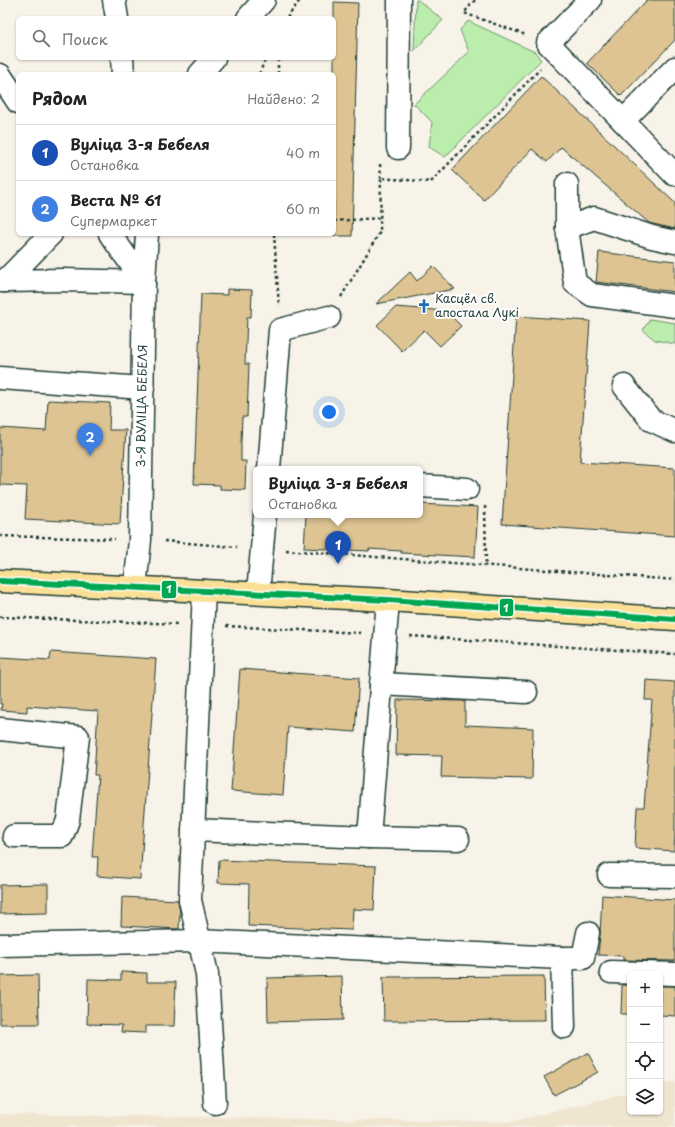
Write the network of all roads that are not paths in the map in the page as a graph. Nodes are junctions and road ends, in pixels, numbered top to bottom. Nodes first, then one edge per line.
1 (114, 0) edge
2 (264, 0) edge
3 (399, 0) edge
4 (590, 0) edge
5 (116, 16) edge
6 (250, 16) edge
7 (122, 60) edge
8 (212, 60) edge
9 (675, 68) edge
10 (124, 72) edge
11 (202, 72) edge
12 (0, 75) edge
13 (16, 99) edge
14 (623, 121) junction
15 (398, 148) dead end
16 (674, 174) dead end
17 (567, 184) dead end
18 (567, 228) junction
19 (49, 236) edge
20 (111, 236) edge
21 (147, 236) edge
22 (675, 242) edge
23 (3, 281) edge
24 (144, 282) junction
25 (675, 306) edge
26 (329, 317) road end
27 (0, 378) edge
28 (624, 386) dead end
29 (143, 388) junction
30 (675, 431) edge
31 (269, 466) edge
32 (423, 486) edge
33 (467, 489) road end
34 (265, 518) edge
35 (0, 581) edge
36 (135, 588) junction
37 (204, 591) junction
38 (258, 594) junction
39 (388, 600) junction
40 (675, 619) edge
41 (381, 684) junction
42 (526, 692) dead end
43 (0, 729) edge
44 (193, 830) junction
45 (14, 836) dead end
46 (369, 837) junction
47 (458, 839) dead end
48 (608, 875) dead end
49 (675, 876) edge
50 (588, 932) dead end
51 (199, 941) junction
52 (0, 945) edge
53 (562, 958) junction
54 (611, 972) dead end
55 (675, 974) edge
56 (564, 1027) dead end
57 (215, 1103) dead end

1 - 5 street
2 - 6 street
3 - 15 street
4 - 14 street
7 - 10 street
8 - 11 street
9 - 14 street
12 - 13 street
14 - 16 street
17 - 18 street
18 - 22 street
18 - 25 street
19 - 23 street
20 - 24 street
21 - 24 street, 3-Я ВУЛІЦА БЕБЕЛЯ
23 - 24 street
24 - 29 street, 3-Я ВУЛІЦА БЕБЕЛЯ
26 - 31 street
27 - 29 street
28 - 30 street
29 - 36 street, 3-Я ВУЛІЦА БЕБЕЛЯ
32 - 33 street
34 - 38 street
35 - 36 main road
36 - 37 main road
37 - 38 main road
37 - 44 street
38 - 39 main road
39 - 40 main road
39 - 41 street
41 - 42 street
41 - 46 street
43 - 45 street
44 - 46 street
44 - 51 street
46 - 47 street
48 - 49 street
50 - 53 street
51 - 52 street
51 - 53 street
51 - 57 street
53 - 56 street
54 - 55 street

